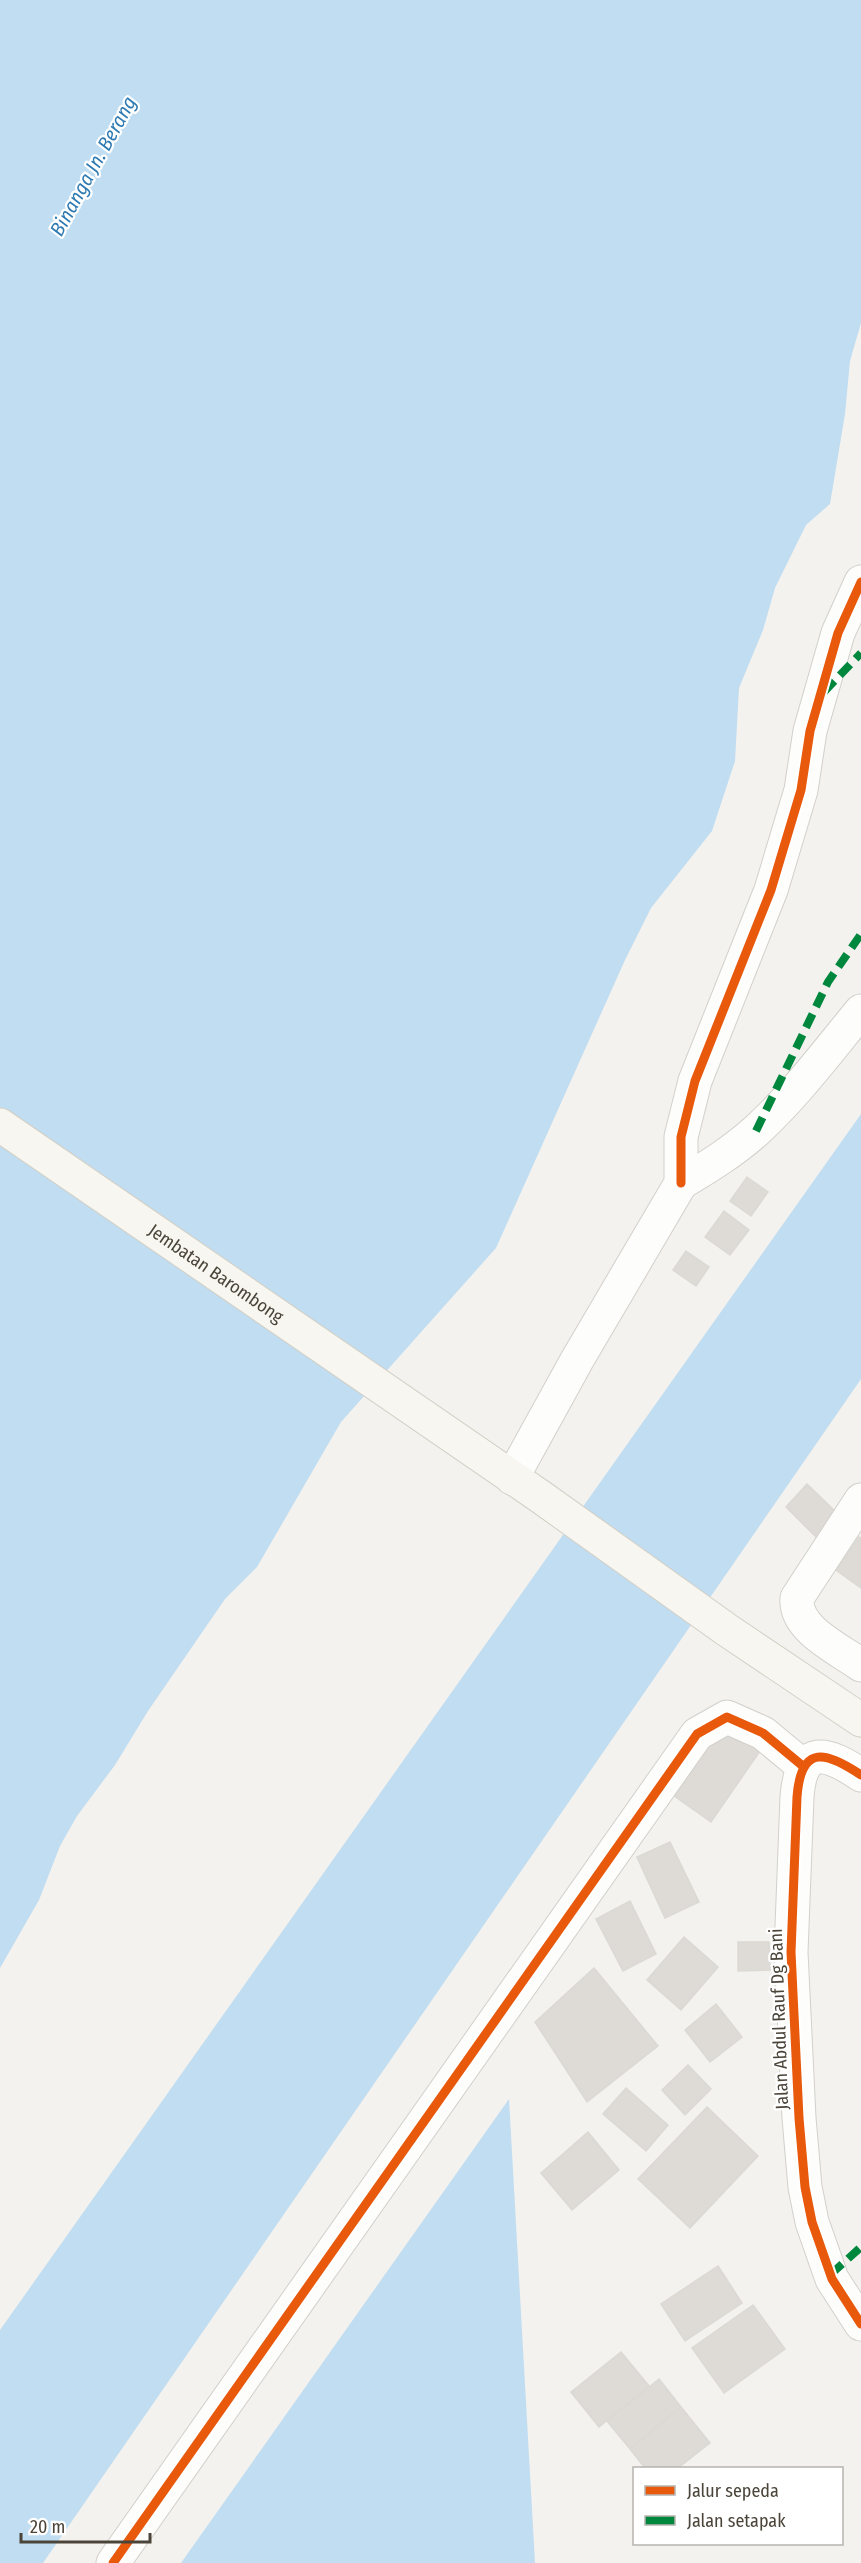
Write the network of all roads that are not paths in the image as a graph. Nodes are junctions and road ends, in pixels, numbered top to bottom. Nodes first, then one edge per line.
1 (861, 582) edge
2 (861, 1011) edge
3 (0, 1125) edge
4 (681, 1183) junction
5 (512, 1478) junction
6 (861, 1500) edge
7 (861, 1665) edge
8 (861, 1720) edge
9 (804, 1767) junction
10 (861, 1774) edge
11 (861, 2324) edge
12 (113, 2563) edge

1 - 4 street
2 - 4 street
3 - 5 main road, Jembatan Barombong
4 - 5 street
5 - 8 main road, Jembatan Barombong
6 - 7 street
9 - 10 street
9 - 11 street, Jalan Abdul Rauf Dg Bani
9 - 12 street

